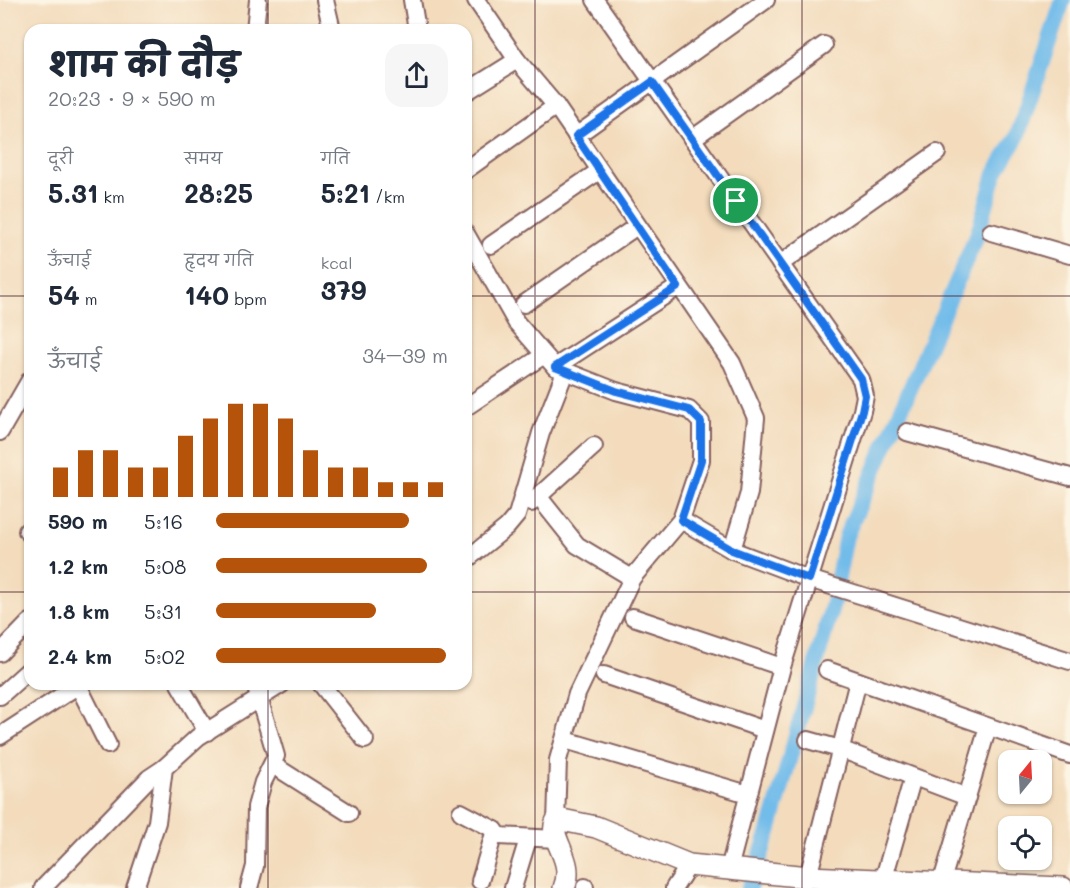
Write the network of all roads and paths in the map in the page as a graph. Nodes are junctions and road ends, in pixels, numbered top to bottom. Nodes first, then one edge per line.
1 (258, 0) edge
2 (325, 0) edge
3 (412, 0) edge
4 (476, 0) edge
5 (595, 0) edge
6 (766, 0) edge
7 (256, 24) edge
8 (331, 24) edge
9 (416, 24) edge
10 (824, 45) dead end
11 (517, 60) junction
12 (652, 82) junction
13 (472, 88) edge
14 (556, 106) junction
15 (576, 136) junction
16 (692, 139) junction
17 (937, 153) dead end
18 (472, 166) edge
19 (599, 171) junction
20 (637, 226) junction
21 (991, 232) dead end
22 (472, 245) edge
23 (490, 245) dead end
24 (1070, 255) edge
25 (780, 264) junction
26 (678, 287) junction
27 (524, 304) dead end
28 (555, 365) junction
29 (24, 390) edge
30 (472, 404) edge
31 (0, 432) edge
32 (907, 432) dead end
33 (594, 446) dead end
34 (1070, 477) edge
35 (538, 496) junction
36 (516, 515) junction
37 (681, 520) junction
38 (732, 550) junction
39 (472, 555) edge
40 (632, 578) junction
41 (812, 580) junction
42 (633, 617) dead end
43 (24, 628) edge
44 (0, 653) edge
45 (1070, 661) edge
46 (782, 667) junction
47 (827, 670) dead end
48 (24, 674) edge
49 (604, 675) dead end
50 (858, 681) junction
51 (71, 690) edge
52 (81, 690) edge
53 (182, 690) edge
54 (326, 690) edge
55 (257, 691) edge
56 (0, 695) edge
57 (988, 727) junction
58 (765, 730) junction
59 (207, 732) junction
60 (0, 736) edge
61 (365, 740) dead end
62 (808, 740) dead end
63 (572, 742) dead end
64 (108, 745) dead end
65 (840, 749) junction
66 (1070, 755) edge
67 (273, 765) junction
68 (164, 768) junction
69 (913, 777) junction
70 (748, 794) junction
71 (967, 797) junction
72 (461, 812) dead end
73 (350, 813) dead end
74 (495, 830) junction
75 (556, 830) junction
76 (528, 839) junction
77 (688, 865) junction
78 (745, 870) junction
79 (808, 877) junction
80 (480, 881) dead end
81 (883, 881) junction
82 (940, 884) junction
83 (43, 888) edge
84 (135, 888) edge
85 (249, 888) edge
86 (513, 888) edge
87 (564, 888) edge
88 (674, 888) edge
89 (1063, 888) edge

1 - 7 street
2 - 8 street
3 - 9 street
4 - 11 street
5 - 12 street
6 - 12 street
10 - 16 street
11 - 13 street
11 - 14 street
12 - 15 street
12 - 16 street
14 - 15 street
14 - 18 street
15 - 19 street
16 - 25 street
17 - 25 street
19 - 20 street
19 - 23 street
20 - 26 street
20 - 27 street
21 - 24 street
22 - 28 street
25 - 41 street
26 - 28 street
26 - 38 street
28 - 30 street
28 - 36 street
28 - 37 street
29 - 31 street
32 - 34 street
33 - 35 street
35 - 36 street
35 - 40 street
36 - 39 street
37 - 38 street
37 - 40 street
38 - 41 street
40 - 75 street
41 - 45 street
41 - 46 street
42 - 46 street
43 - 44 street
46 - 58 street
47 - 50 street
48 - 56 street
49 - 58 street
50 - 57 street
50 - 65 street
51 - 60 street
52 - 64 street
53 - 59 street
54 - 61 street
55 - 59 street
55 - 67 street
57 - 66 street
57 - 71 street
58 - 70 street
59 - 68 street
62 - 65 street
63 - 70 street
65 - 69 street
65 - 79 street
67 - 73 street
67 - 85 street
68 - 83 street
68 - 84 street
69 - 71 street
69 - 81 street
70 - 78 street
71 - 82 street
72 - 74 street
74 - 76 street
74 - 80 street
75 - 76 street
75 - 77 street
75 - 87 street
76 - 86 street
77 - 78 street
77 - 88 street
78 - 79 street
79 - 81 street
81 - 82 street
82 - 89 street

